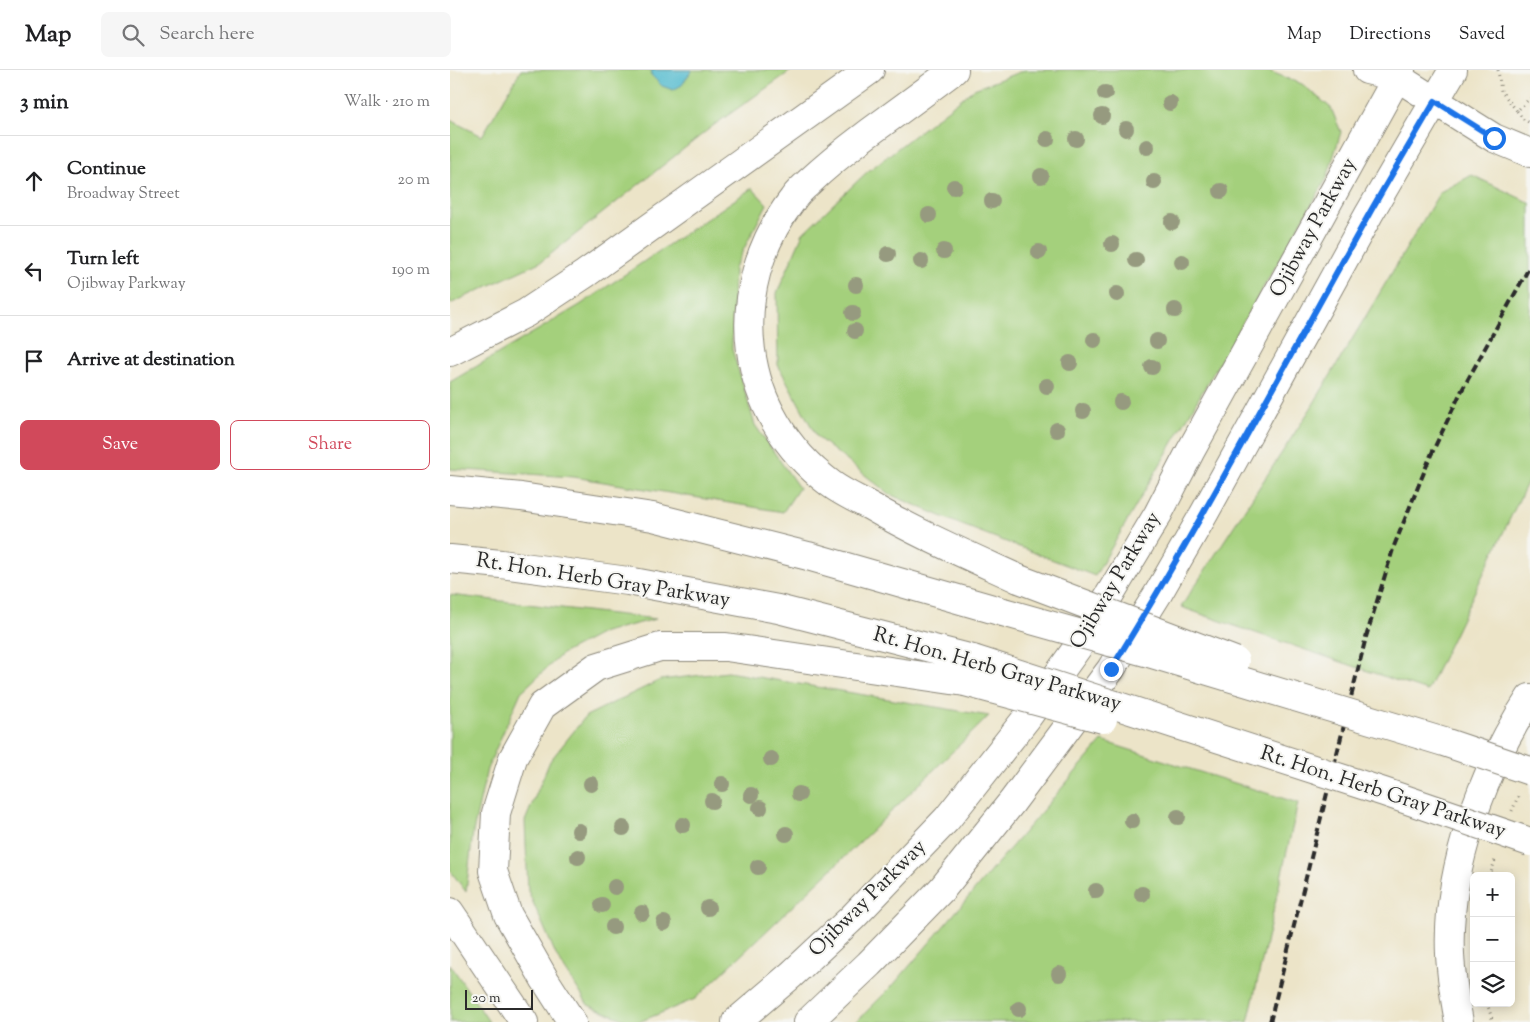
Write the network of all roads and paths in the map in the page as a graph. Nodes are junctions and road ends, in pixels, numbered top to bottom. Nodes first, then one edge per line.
1 (870, 70) edge
2 (954, 70) edge
3 (1366, 70) edge
4 (1453, 70) edge
5 (1498, 70) edge
6 (1396, 72) edge
7 (1530, 98) edge
8 (1435, 101) junction
9 (1517, 111) junction
10 (1530, 123) edge
11 (1530, 153) edge
12 (450, 352) edge
13 (450, 490) edge
14 (450, 559) edge
15 (969, 671) junction
16 (1530, 698) edge
17 (1444, 742) junction
18 (1530, 771) edge
19 (1530, 842) edge
20 (450, 912) edge
21 (1488, 1007) edge
22 (524, 1022) edge
23 (572, 1022) edge
24 (736, 1022) edge
25 (808, 1022) edge
26 (1459, 1022) edge
27 (1493, 1022) edge

1 - 12 main road
2 - 17 main road, bridge
3 - 6 main road
4 - 8 main road, Ojibway Parkway
5 - 9 path
6 - 8 main road
6 - 24 main road, Ojibway Parkway
7 - 9 path
8 - 11 main road
8 - 25 main road, Ojibway Parkway
9 - 10 path
13 - 17 main road, bridge
14 - 15 main road, Rt. Hon. Herb Gray Parkway
15 - 19 main road, Rt. Hon. Herb Gray Parkway, bridge
15 - 23 main road
16 - 26 main road
17 - 18 main road, bridge
20 - 22 main road
21 - 27 path

